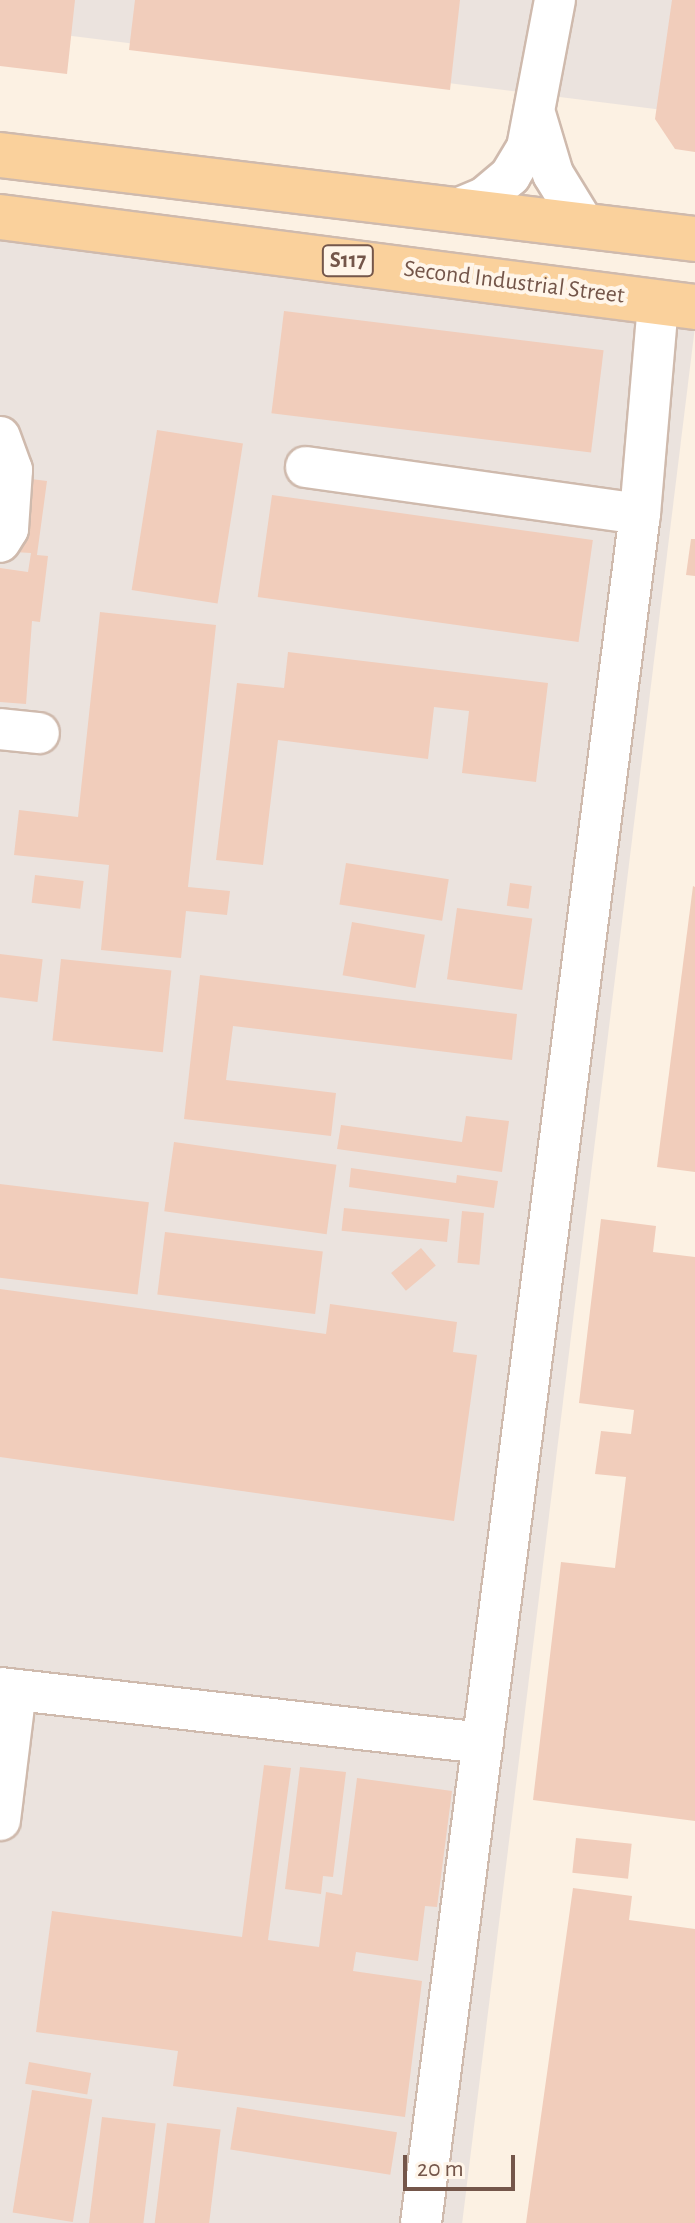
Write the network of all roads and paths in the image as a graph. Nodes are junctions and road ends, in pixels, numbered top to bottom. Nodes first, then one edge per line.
1 (555, 0) edge
2 (536, 117) junction
3 (0, 155) edge
4 (455, 210) junction
5 (0, 217) edge
6 (585, 226) junction
7 (695, 239) edge
8 (677, 305) edge
9 (0, 437) edge
10 (306, 467) dead end
11 (640, 514) junction
12 (0, 542) edge
13 (0, 729) edge
14 (39, 733) dead end
15 (8, 1689) edge
16 (483, 1743) junction
17 (0, 1820) edge
18 (421, 2223) edge

1 - 2 street
2 - 4 street
2 - 6 street
3 - 4 main road
4 - 6 main road
5 - 8 main road, Second Industrial Street / S117
6 - 7 main road
8 - 11 street
9 - 12 street
10 - 11 street
11 - 16 street
13 - 14 street
15 - 16 street
15 - 17 street
16 - 18 street

